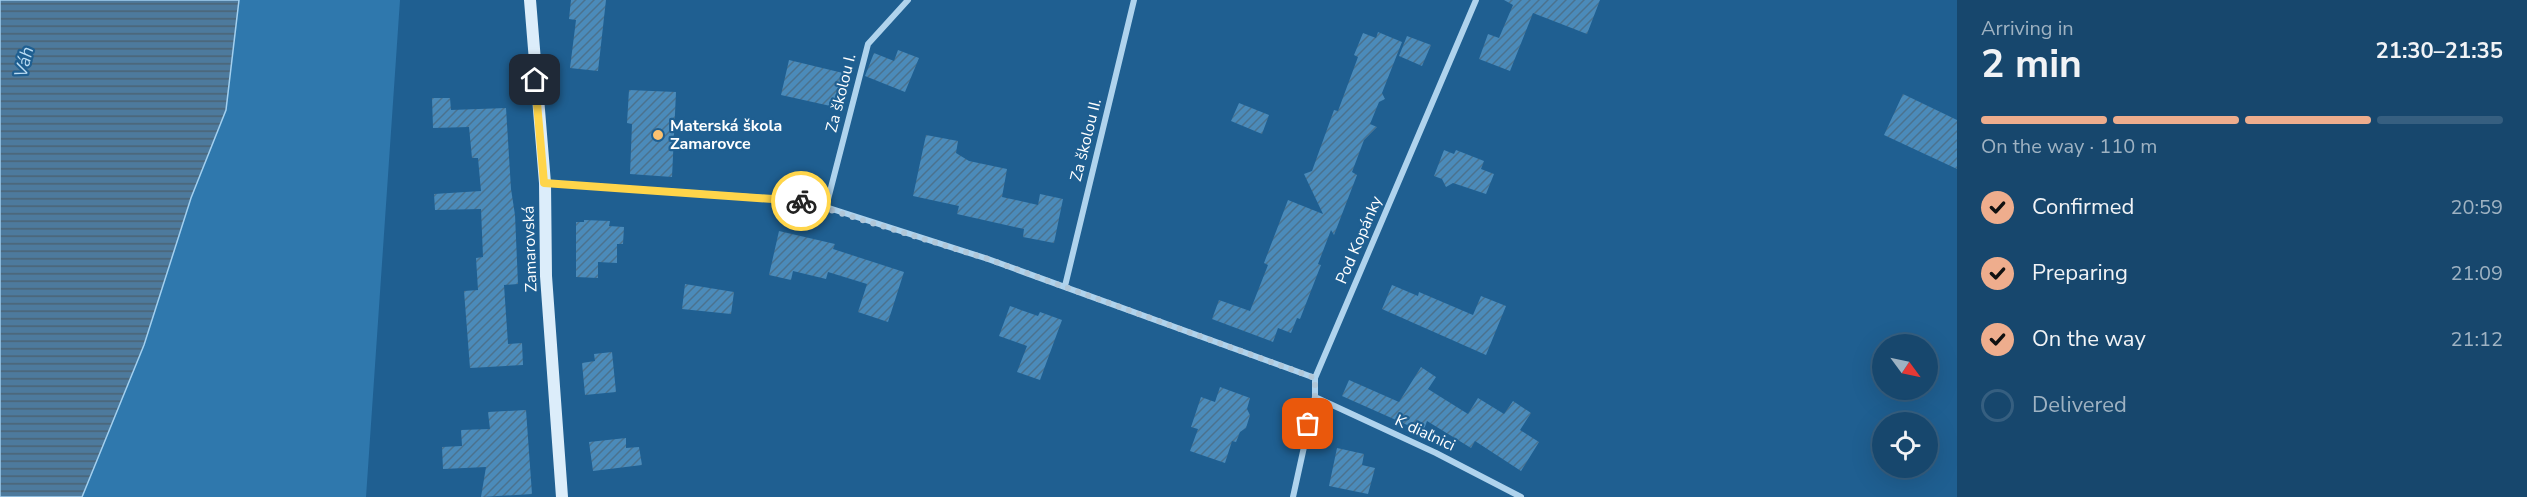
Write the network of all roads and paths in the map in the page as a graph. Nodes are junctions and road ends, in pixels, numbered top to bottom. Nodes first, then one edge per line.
1 (530, 0) edge
2 (908, 0) edge
3 (1134, 0) edge
4 (1476, 0) edge
5 (544, 183) junction
6 (826, 207) junction
7 (1065, 286) junction
8 (1315, 378) junction
9 (1315, 397) junction
10 (562, 497) edge
11 (1293, 497) edge
12 (1521, 497) edge

1 - 5 main road, Zamarovská
2 - 6 street, Za školou I.
3 - 7 street, Za školou II.
4 - 8 street, Pod Kopánky
5 - 6 street
5 - 10 main road, Zamarovská
6 - 7 street
7 - 8 street
8 - 9 street, Pod Kopánky
9 - 11 street, Pod Kopánky
9 - 12 street, K diaľnici

